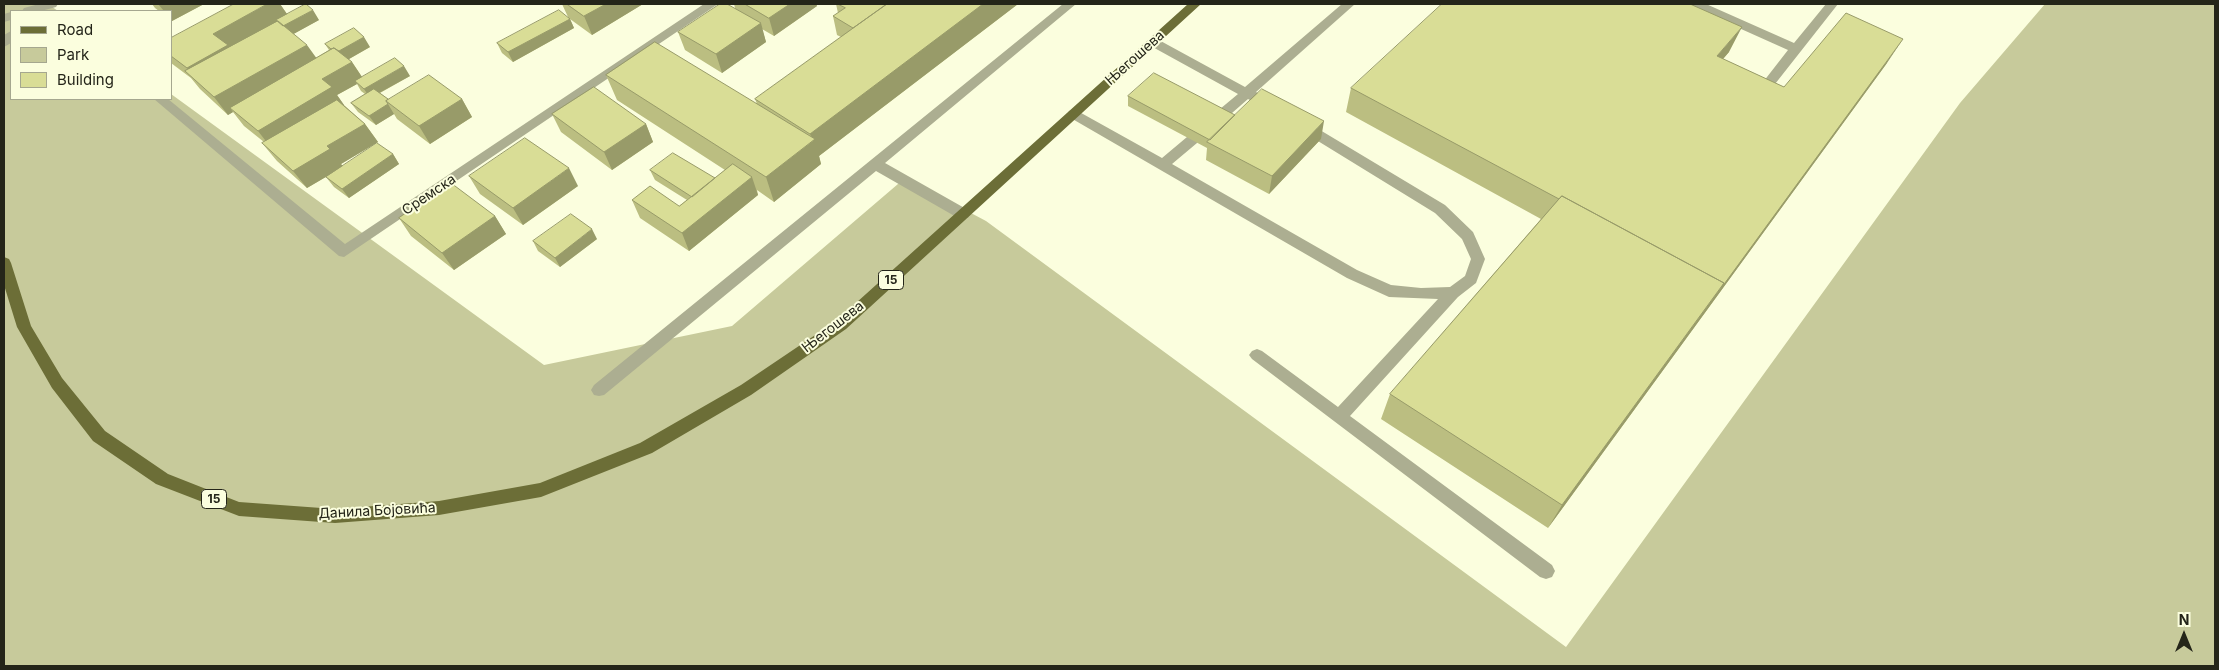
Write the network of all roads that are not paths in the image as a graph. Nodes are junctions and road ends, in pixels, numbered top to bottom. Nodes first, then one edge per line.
1 (712, 4) edge
2 (1070, 4) edge
3 (1195, 4) edge
4 (1349, 4) edge
5 (1696, 4) edge
6 (1832, 4) edge
7 (1153, 42) junction
8 (1796, 50) junction
9 (1248, 92) junction
10 (1759, 95) edge
11 (161, 100) edge
12 (1074, 114) junction
13 (1219, 117) edge
14 (1192, 140) edge
15 (875, 164) junction
16 (1164, 164) junction
17 (963, 214) junction
18 (4, 263) edge
19 (1453, 293) junction
20 (1257, 355) dead end
21 (599, 390) dead end
22 (1339, 417) junction
23 (541, 490) joint
24 (1546, 571) dead end

1 - 11 street, Сремска
2 - 15 street
3 - 7 main road, Његошева / 15
4 - 9 street
5 - 8 street
6 - 8 street
7 - 9 street
7 - 12 main road, Његошева / 15
8 - 10 street
9 - 13 street
9 - 19 street
12 - 16 street
12 - 17 main road, Његошева / 15
14 - 16 street
15 - 17 street
15 - 21 street
16 - 19 street
17 - 23 main road, Његошева / 15
18 - 23 main road, Данила Бојовића / 15
19 - 22 street
20 - 22 street
22 - 24 street

